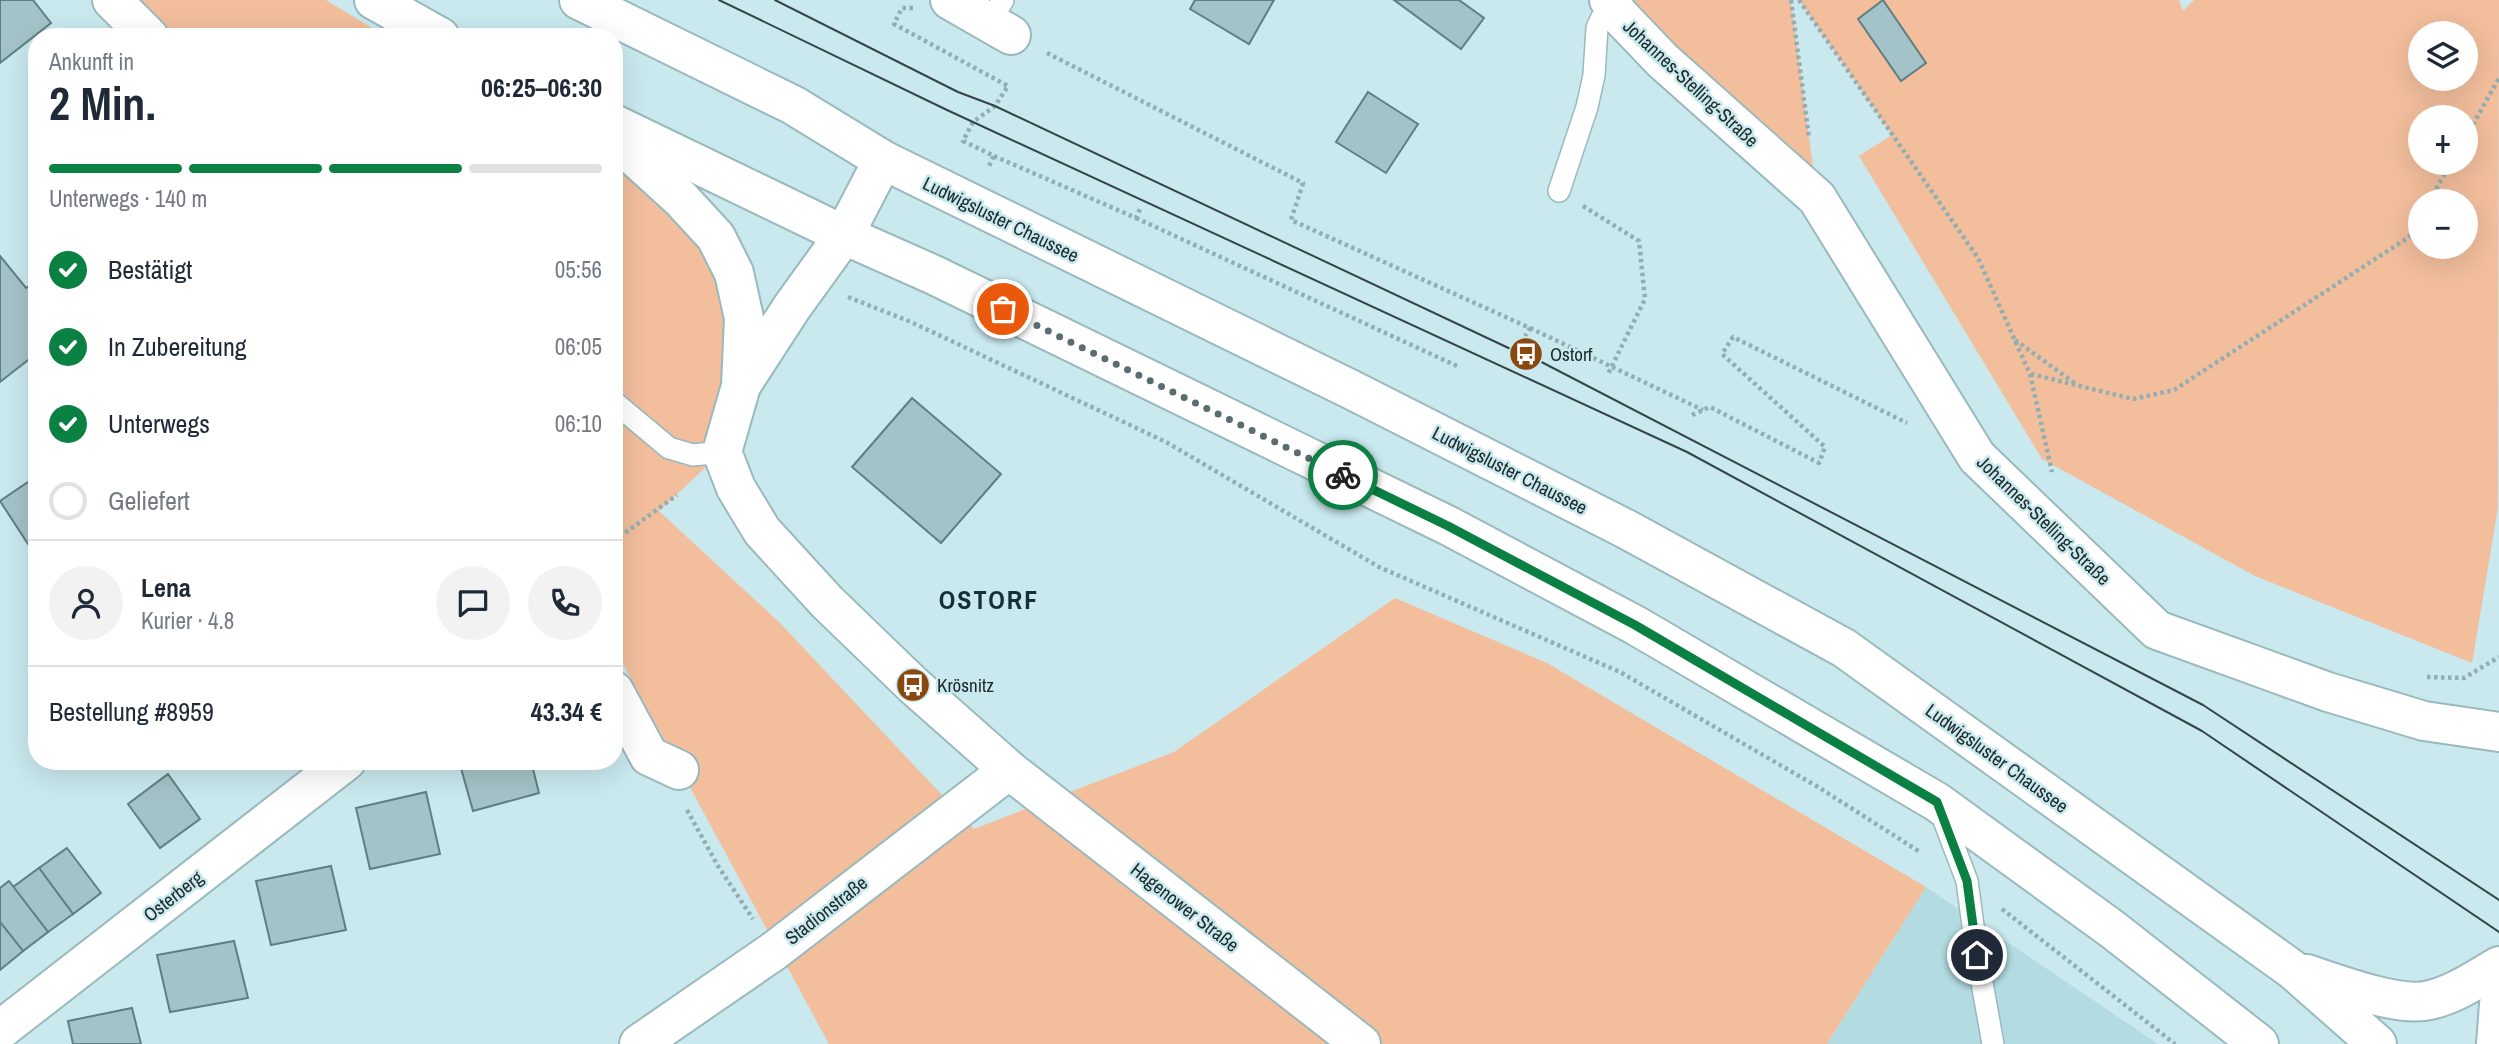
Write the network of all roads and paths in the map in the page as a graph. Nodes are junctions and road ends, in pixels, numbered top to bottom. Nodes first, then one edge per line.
1 (113, 0) edge
2 (374, 0) edge
3 (579, 0) edge
4 (950, 0) edge
5 (1791, 0) edge
6 (1799, 0) edge
7 (1611, 4) edge
8 (1001, 19) edge
9 (140, 28) edge
10 (424, 28) edge
11 (993, 78) dead end
12 (2499, 78) edge
13 (2478, 115) edge
14 (623, 128) edge
15 (623, 146) edge
16 (994, 156) junction
17 (883, 160) junction
18 (988, 171) dead end
19 (1559, 191) dead end
20 (1817, 198) junction
21 (1140, 209) dead end
22 (1136, 218) junction
23 (1610, 223) dead end
24 (844, 235) junction
25 (2408, 238) edge
26 (847, 296) dead end
27 (1530, 328) junction
28 (1525, 336) dead end
29 (2015, 340) junction
30 (1457, 366) dead end
31 (1612, 367) junction
32 (1608, 374) dead end
33 (2030, 374) junction
34 (741, 386) junction
35 (2080, 386) junction
36 (623, 410) edge
37 (1703, 410) junction
38 (1692, 415) dead end
39 (1916, 427) dead end
40 (722, 452) junction
41 (2054, 479) dead end
42 (677, 495) dead end
43 (623, 534) edge
44 (2499, 657) edge
45 (2424, 677) dead end
46 (623, 708) edge
47 (2499, 732) edge
48 (334, 770) edge
49 (679, 770) joint
50 (1009, 770) junction
51 (1937, 802) junction
52 (1967, 881) junction
53 (747, 911) dead end
54 (2499, 966) edge
55 (2293, 970) junction
56 (2499, 1003) edge
57 (0, 1030) edge
58 (639, 1044) edge
59 (1361, 1044) edge
60 (1993, 1044) edge
61 (2175, 1044) edge
62 (2259, 1044) edge
63 (2377, 1044) edge
64 (2496, 1044) edge

1 - 9 street
2 - 10 street
3 - 17 street, Ludwigsluster Chaussee
4 - 8 street
5 - 20 path
6 - 29 path
7 - 19 lane
7 - 20 street, Johannes-Stelling-Straße
8 - 27 path
11 - 16 path
12 - 13 path
14 - 24 street
15 - 34 street
16 - 18 path
16 - 22 path
17 - 24 street
17 - 55 street, Ludwigsluster Chaussee
20 - 47 street, Johannes-Stelling-Straße
21 - 22 path
22 - 30 path
23 - 31 path
24 - 34 street
24 - 51 street
25 - 35 path
26 - 52 path
27 - 28 path
27 - 31 path
29 - 33 path
29 - 35 path
31 - 32 path
31 - 37 path
33 - 35 path
33 - 41 path
34 - 40 street
36 - 40 lane
37 - 38 path
37 - 39 path
40 - 50 street, Hagenower Straße
42 - 43 path
44 - 45 path
46 - 49 street
48 - 57 street, Osterberg
49 - 53 path
50 - 58 street, Stadionstraße
50 - 59 street, Hagenower Straße
51 - 52 lane
51 - 62 street
52 - 60 lane
52 - 61 path
54 - 55 street
55 - 63 street, Ludwigsluster Chaussee
56 - 64 street

